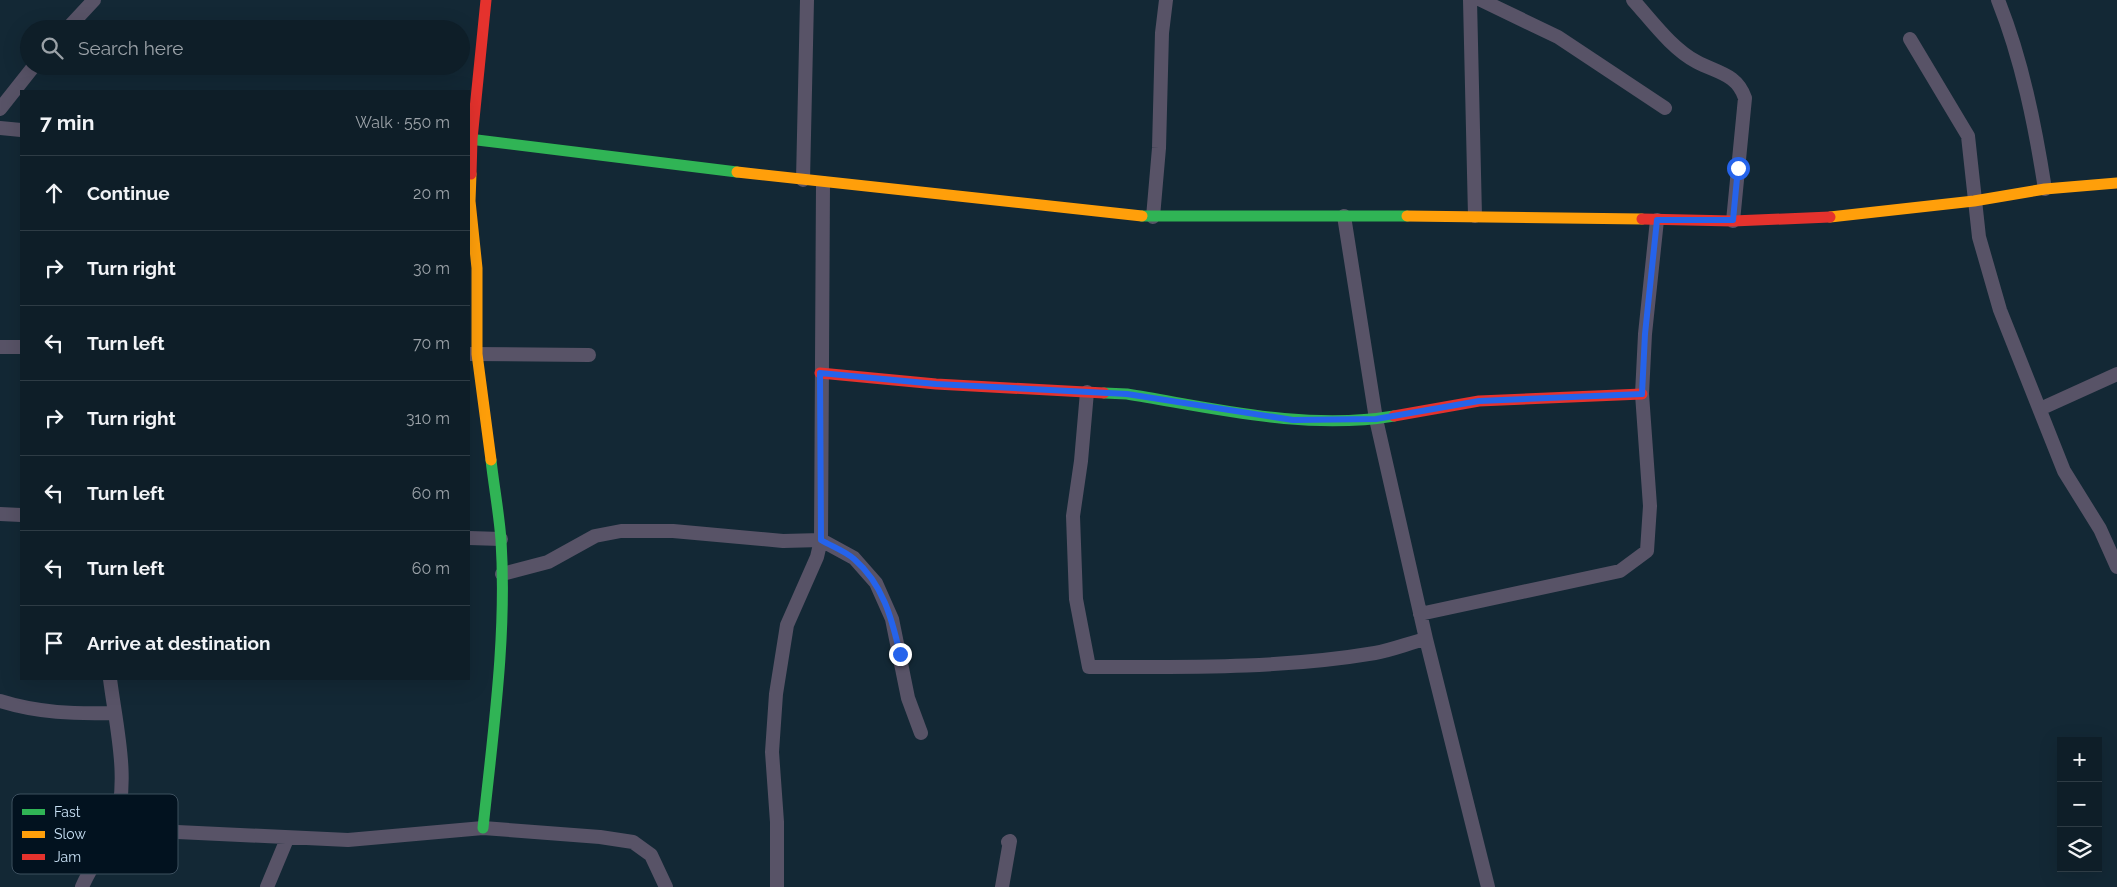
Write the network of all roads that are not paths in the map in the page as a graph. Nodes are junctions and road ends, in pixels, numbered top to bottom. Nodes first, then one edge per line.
1 (94, 0) edge
2 (486, 0) edge
3 (807, 0) edge
4 (1166, 0) edge
5 (1470, 0) edge
6 (1481, 0) edge
7 (1633, 0) edge
8 (1998, 0) edge
9 (75, 20) edge
10 (1910, 39) dead end
11 (27, 75) edge
12 (1665, 108) dead end
13 (0, 109) edge
14 (0, 128) edge
15 (20, 130) edge
16 (470, 139) edge
17 (803, 180) junction
18 (823, 183) junction
19 (2117, 183) edge
20 (2045, 189) junction
21 (1974, 201) junction
22 (1344, 216) junction
23 (1475, 216) junction
24 (1152, 217) junction
25 (1657, 220) junction
26 (1733, 220) junction
27 (0, 347) edge
28 (20, 347) edge
29 (473, 354) edge
30 (589, 355) dead end
31 (820, 373) junction
32 (2117, 374) edge
33 (1086, 392) junction
34 (1642, 394) junction
35 (2040, 409) junction
36 (1376, 419) junction
37 (0, 514) edge
38 (20, 515) edge
39 (470, 538) edge
40 (501, 539) junction
41 (821, 540) junction
42 (2117, 567) edge
43 (502, 574) junction
44 (1420, 614) junction
45 (1426, 639) junction
46 (110, 680) edge
47 (0, 701) edge
48 (114, 713) junction
49 (921, 733) dead end
50 (121, 794) edge
51 (483, 828) junction
52 (178, 831) edge
53 (287, 838) junction
54 (1008, 842) dead end
55 (87, 874) edge
56 (82, 887) edge
57 (267, 887) edge
58 (666, 887) edge
59 (777, 887) edge
60 (1002, 887) edge
61 (1488, 887) edge

1 - 9 street
2 - 16 street
3 - 17 street
4 - 24 street
5 - 23 street
6 - 12 street
7 - 26 street
8 - 20 street
10 - 21 street
11 - 13 street
14 - 15 street
16 - 17 street
16 - 29 street
17 - 18 street
18 - 24 street
18 - 31 street
19 - 20 street
20 - 21 street
21 - 26 street
21 - 35 street
22 - 23 street
22 - 24 street
22 - 36 street
23 - 25 street
25 - 26 street
25 - 34 street
27 - 28 street
29 - 30 street
29 - 40 street
31 - 33 street
31 - 41 street
32 - 35 street
33 - 36 street
33 - 45 street
34 - 36 street
34 - 44 street
35 - 42 street
36 - 44 street
37 - 38 street
39 - 40 street
40 - 43 street
41 - 43 street
41 - 49 street
41 - 59 street
43 - 51 street
44 - 45 street
45 - 61 street
46 - 48 street
47 - 48 street
48 - 50 street
51 - 53 street
51 - 58 street
52 - 53 street
53 - 57 street
54 - 60 street
55 - 56 street

